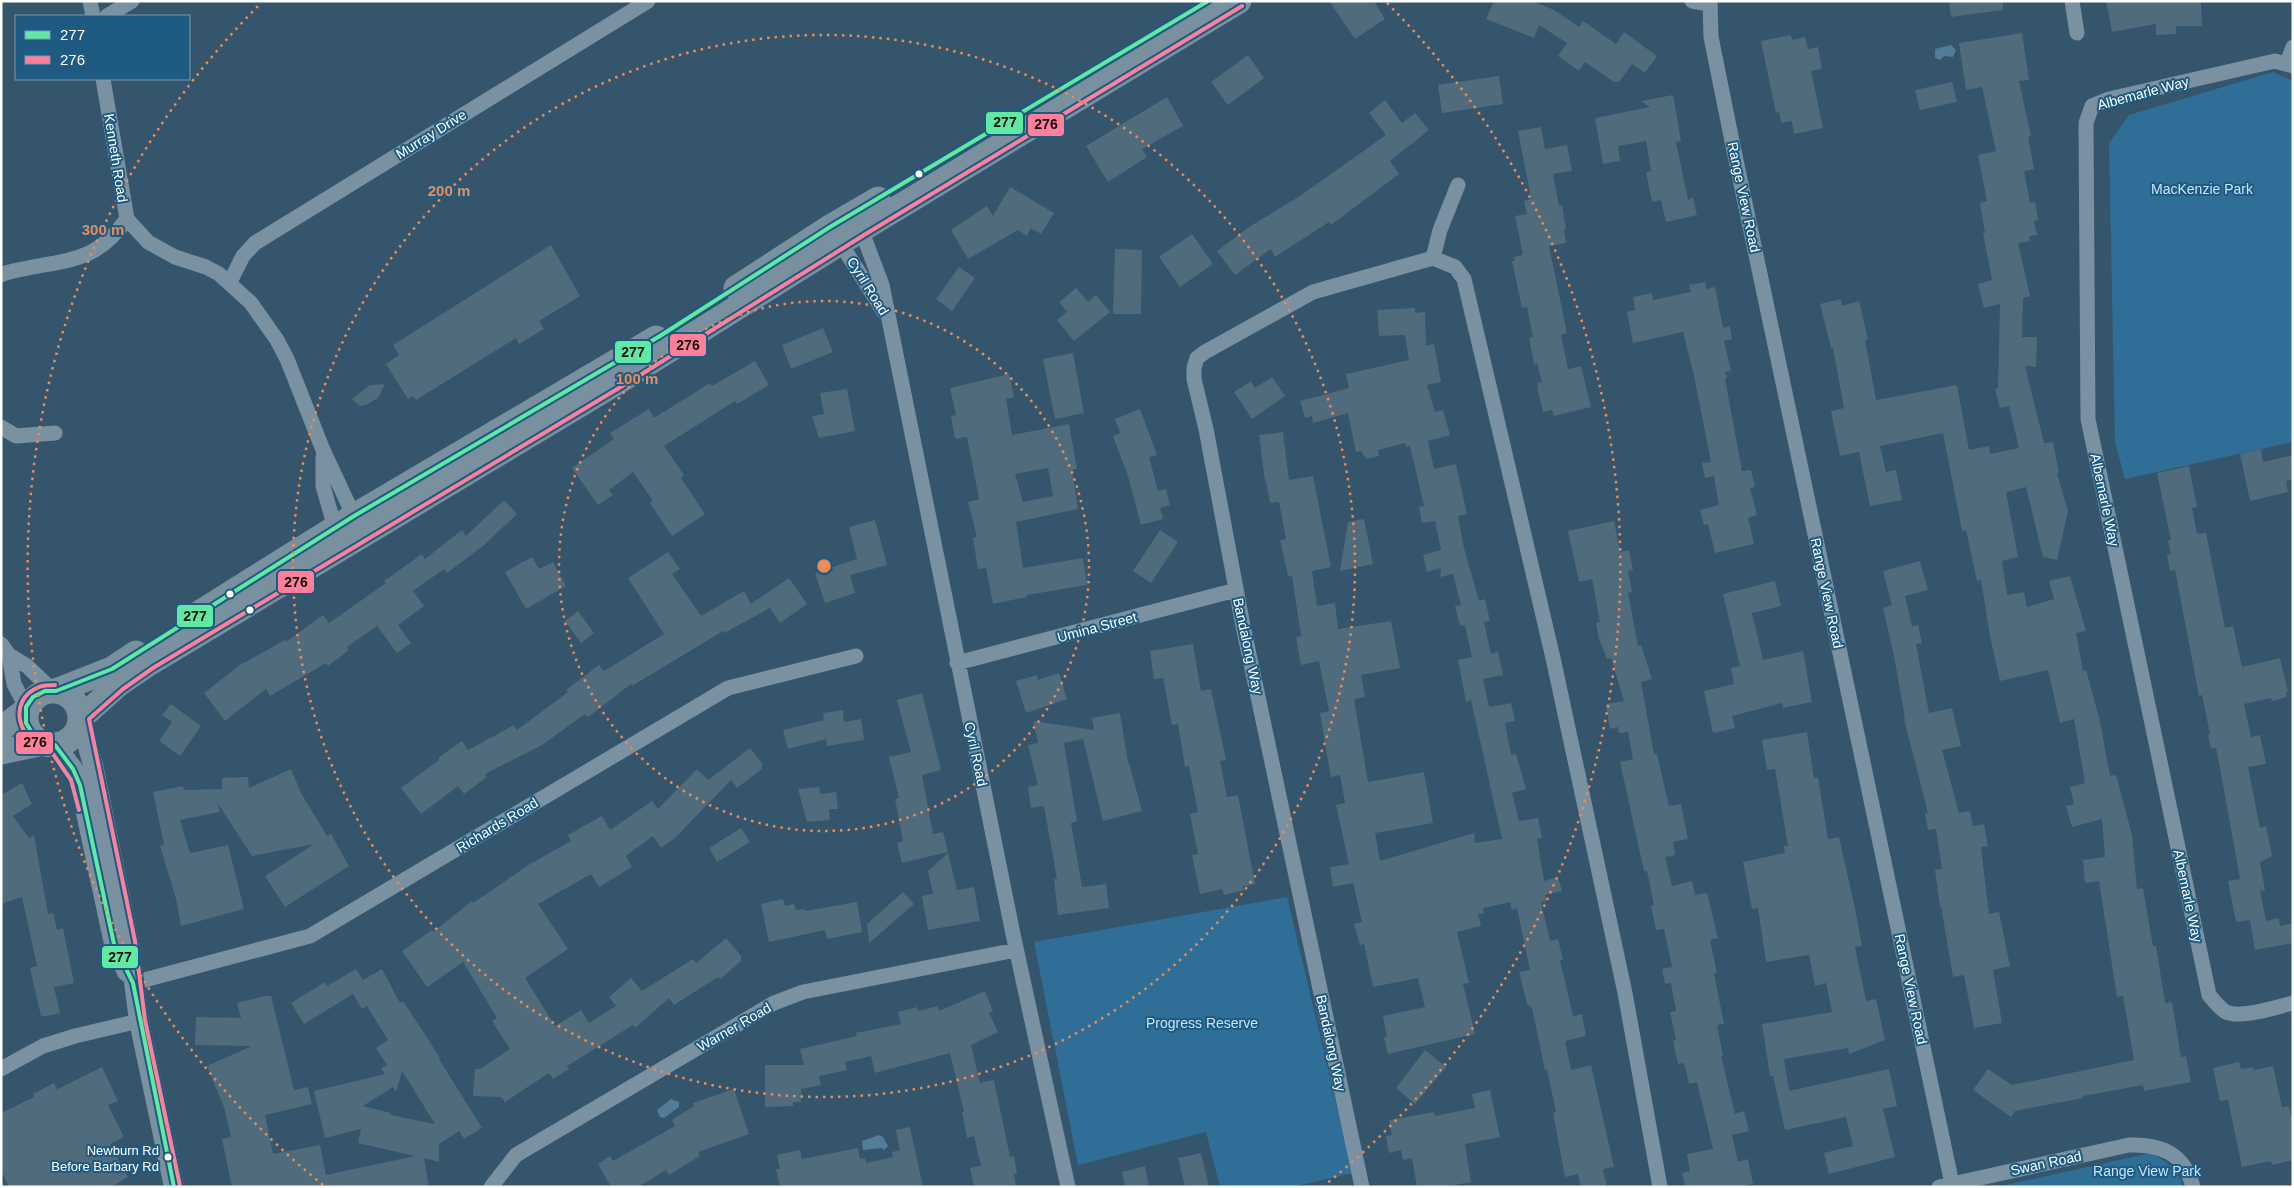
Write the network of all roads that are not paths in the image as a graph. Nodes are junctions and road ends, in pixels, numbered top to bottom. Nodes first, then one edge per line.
1 (90, 1) edge
2 (132, 1) edge
3 (648, 1) edge
4 (1208, 1) edge
5 (1239, 1) edge
6 (1692, 1) edge
7 (2072, 1) edge
8 (1710, 3) edge
9 (93, 15) edge
10 (109, 15) edge
11 (2077, 33) dead end
12 (2293, 47) edge
13 (2290, 64) edge
14 (103, 80) edge
15 (1458, 185) dead end
16 (127, 219) junction
17 (858, 222) junction
18 (836, 235) junction
19 (1433, 258) junction
20 (1, 275) edge
21 (230, 282) junction
22 (889, 320) junction
23 (1, 427) edge
24 (55, 433) dead end
25 (323, 450) junction
26 (348, 531) junction
27 (1236, 590) junction
28 (5, 649) edge
29 (856, 656) dead end
30 (957, 663) junction
31 (59, 692) junction
32 (26, 711) junction
33 (82, 720) junction
34 (1, 729) edge
35 (49, 744) junction
36 (1, 752) edge
37 (1016, 950) junction
38 (133, 982) junction
39 (2293, 1004) edge
40 (139, 1021) junction
41 (1, 1069) edge
42 (1946, 1185) edge
43 (174, 1187) edge
44 (491, 1187) edge
45 (1068, 1187) edge
46 (1362, 1187) edge
47 (1660, 1187) edge
48 (2193, 1187) edge

1 - 9 street
2 - 10 street
3 - 21 street, Murray Drive
4 - 17 main road
5 - 17 main road
6 - 8 street
7 - 11 street
8 - 42 street, Range View Road
12 - 13 street
13 - 39 street, Albemarle Way
14 - 16 street, Kenneth Road
15 - 19 street
16 - 20 street
16 - 21 street, Kenneth Road
17 - 18 main road
17 - 22 street, Cyril Road
18 - 22 street, Cyril Road
18 - 26 main road
19 - 27 street, Bandalong Way
19 - 47 street
21 - 25 street, Kenneth Road
22 - 30 street, Cyril Road
23 - 24 street
25 - 26 street, Kenneth Road
25 - 26 street, Kenneth Road
26 - 31 main road
26 - 33 main road
27 - 30 street, Umina Street
27 - 46 street, Bandalong Way
28 - 31 street
28 - 32 street
29 - 38 street, Richards Road
30 - 37 street, Cyril Road
31 - 32 main road
31 - 33 main road
32 - 34 main road
32 - 35 main road
33 - 35 main road
33 - 38 street
35 - 36 main road
35 - 38 street
37 - 44 street, Warner Road
37 - 45 street, Cyril Road
38 - 40 street
40 - 41 street
40 - 43 street
42 - 48 street, Swan Road

